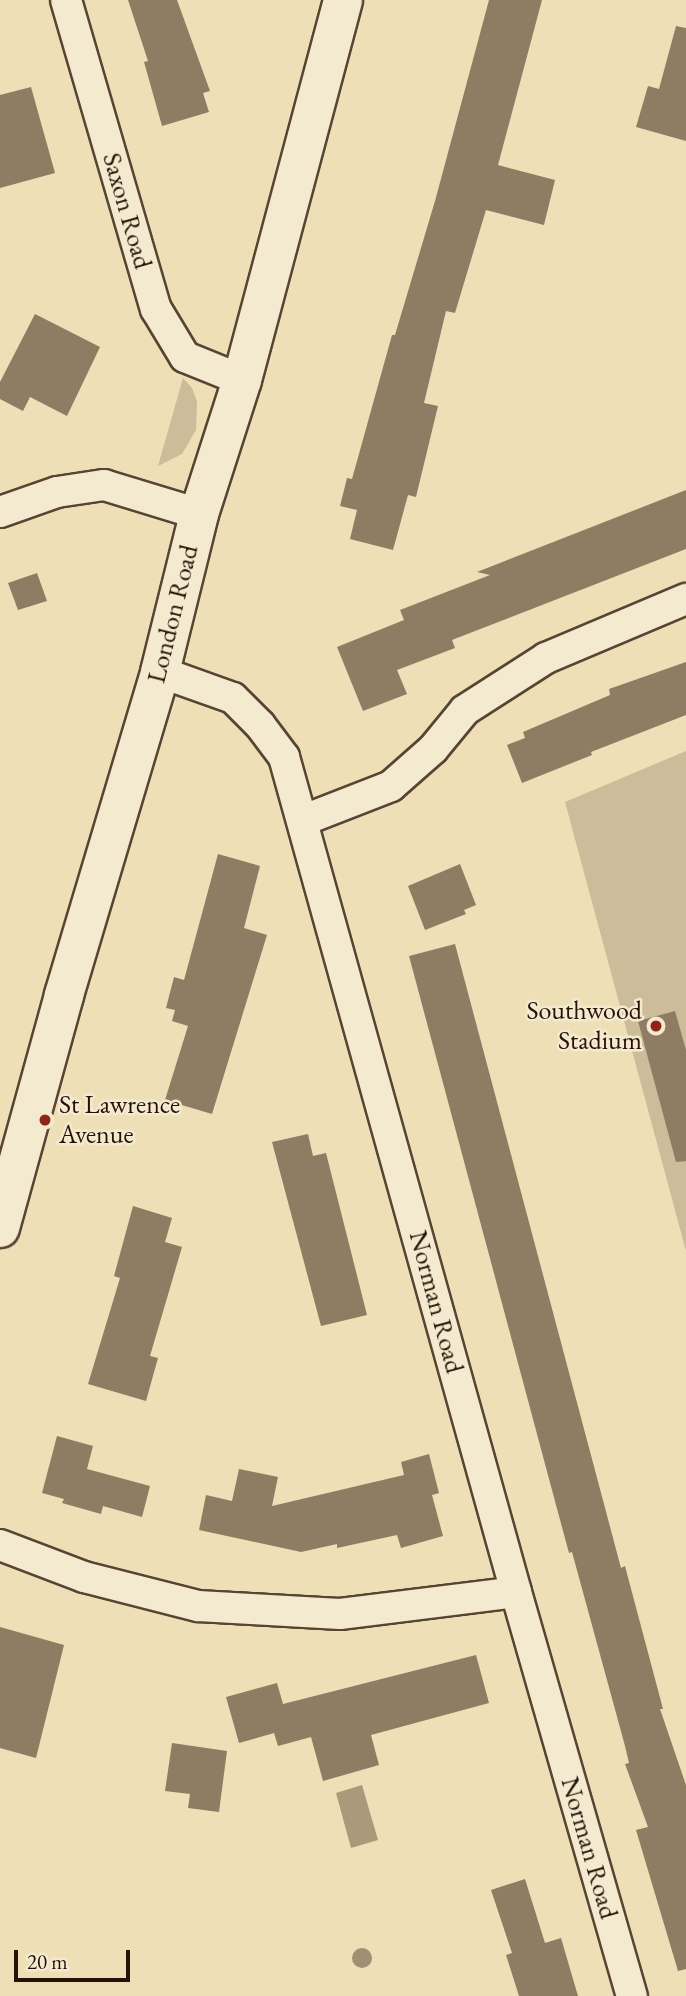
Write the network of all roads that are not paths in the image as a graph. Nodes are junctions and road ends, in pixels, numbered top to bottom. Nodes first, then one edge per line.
1 (66, 0) edge
2 (343, 0) edge
3 (242, 380) junction
4 (0, 512) edge
5 (199, 514) junction
6 (686, 599) edge
7 (160, 672) junction
8 (304, 820) junction
9 (0, 1228) edge
10 (0, 1545) edge
11 (516, 1592) junction
12 (632, 1996) edge

1 - 3 street, Saxon Road
2 - 3 main road, London Road
3 - 5 main road, London Road
4 - 5 street
5 - 7 main road, London Road
6 - 8 street
7 - 8 street, Norman Road
7 - 9 main road, London Road
8 - 11 street, Norman Road
10 - 11 street
11 - 12 street, Norman Road

